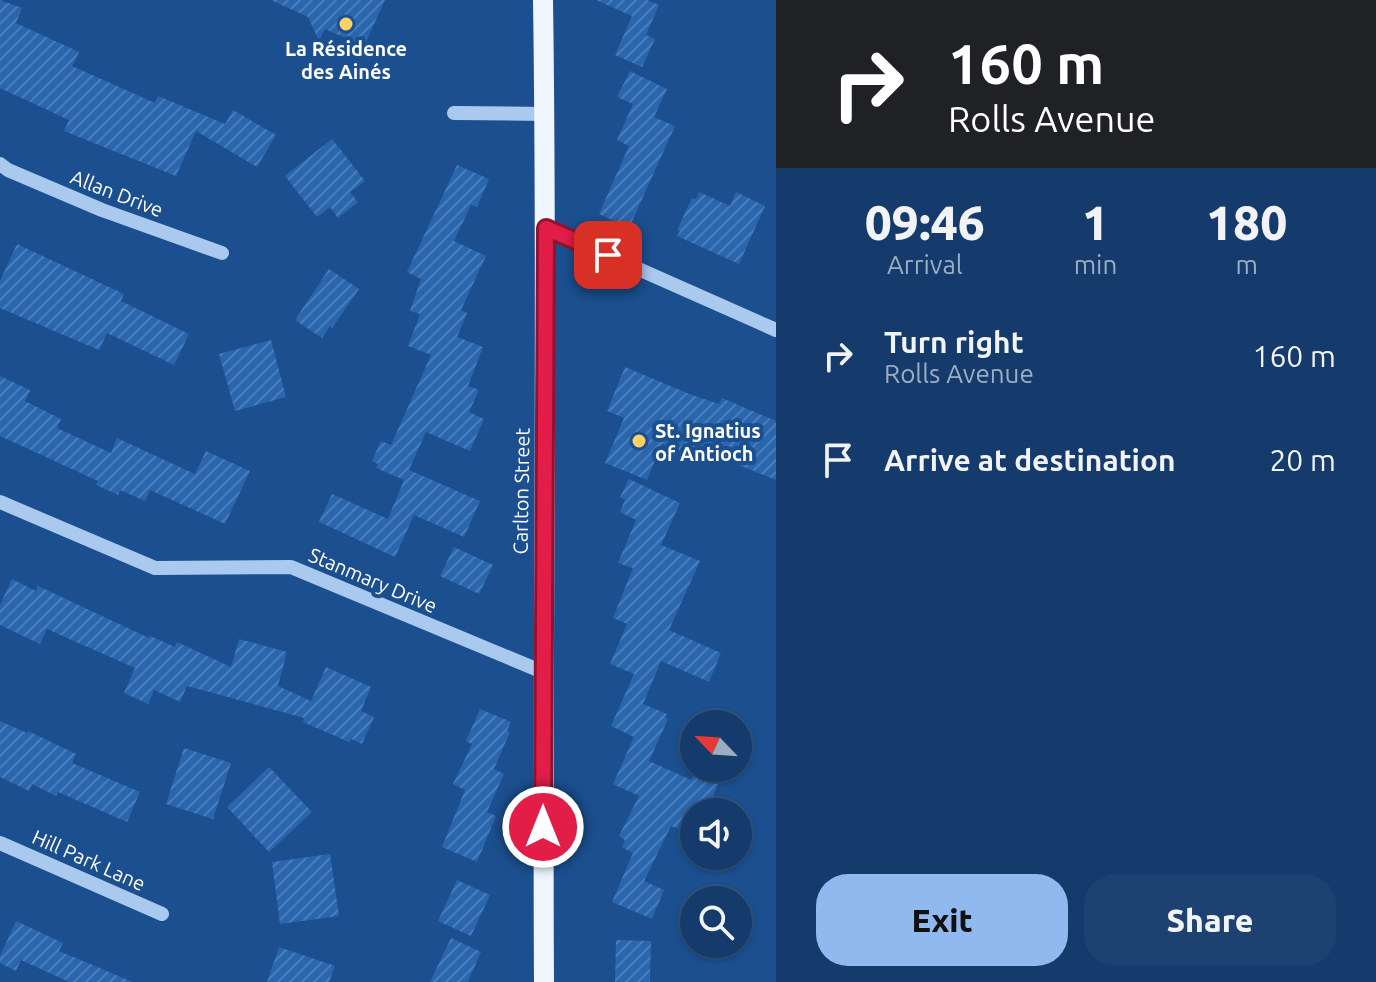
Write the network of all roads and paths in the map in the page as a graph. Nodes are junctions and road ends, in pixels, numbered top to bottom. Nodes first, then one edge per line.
1 (543, 0) edge
2 (454, 113) dead end
3 (545, 114) junction
4 (0, 164) edge
5 (546, 228) junction
6 (222, 253) dead end
7 (776, 330) edge
8 (0, 502) edge
9 (543, 672) junction
10 (0, 843) edge
11 (162, 914) dead end
12 (544, 982) edge

1 - 3 main road, Carlton Street
2 - 3 street
3 - 5 main road, Carlton Street
4 - 6 street, Allan Drive
5 - 7 street
5 - 9 main road, Carlton Street
8 - 9 street, Stanmary Drive
9 - 12 main road, Carlton Street
10 - 11 street, Hill Park Lane

